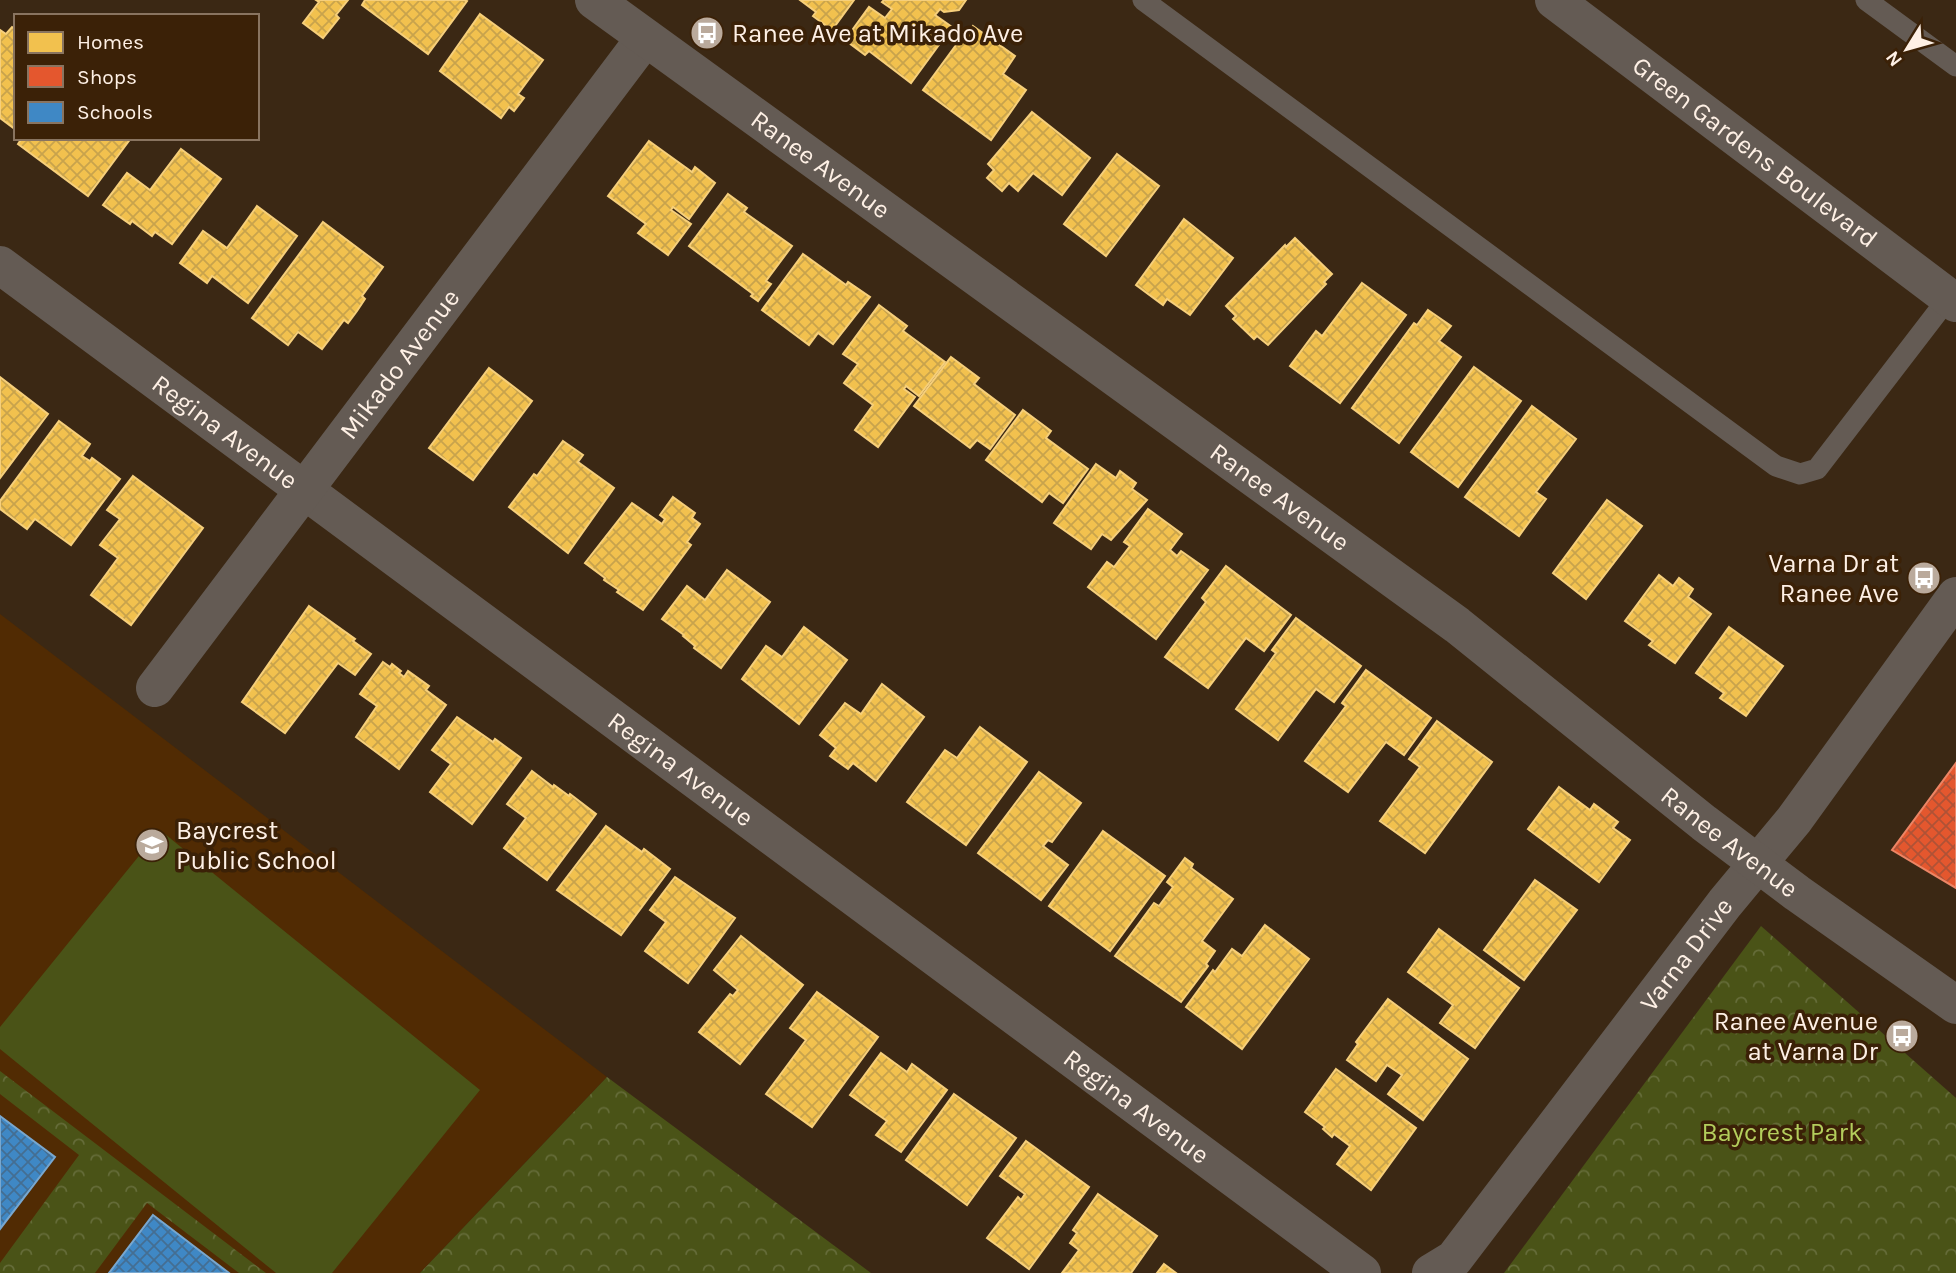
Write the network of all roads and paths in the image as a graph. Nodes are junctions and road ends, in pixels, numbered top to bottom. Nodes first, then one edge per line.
1 (594, 0) edge
2 (1143, 0) edge
3 (1554, 0) edge
4 (1866, 0) edge
5 (645, 38) junction
6 (1956, 66) edge
7 (0, 265) edge
8 (1953, 296) edge
9 (303, 490) junction
10 (1956, 596) edge
11 (155, 688) dead end
12 (1757, 864) junction
13 (1956, 1005) edge
14 (1362, 1273) edge
15 (1431, 1273) edge

1 - 5 street, Ranee Avenue
2 - 8 lane
3 - 8 street, Green Gardens Boulevard
4 - 6 lane
5 - 9 street, Mikado Avenue
5 - 12 street, Ranee Avenue
7 - 9 street, Regina Avenue
9 - 11 street, Mikado Avenue
9 - 14 street, Regina Avenue
10 - 12 street, Varna Drive
12 - 13 street, Ranee Avenue
12 - 15 street, Varna Drive

